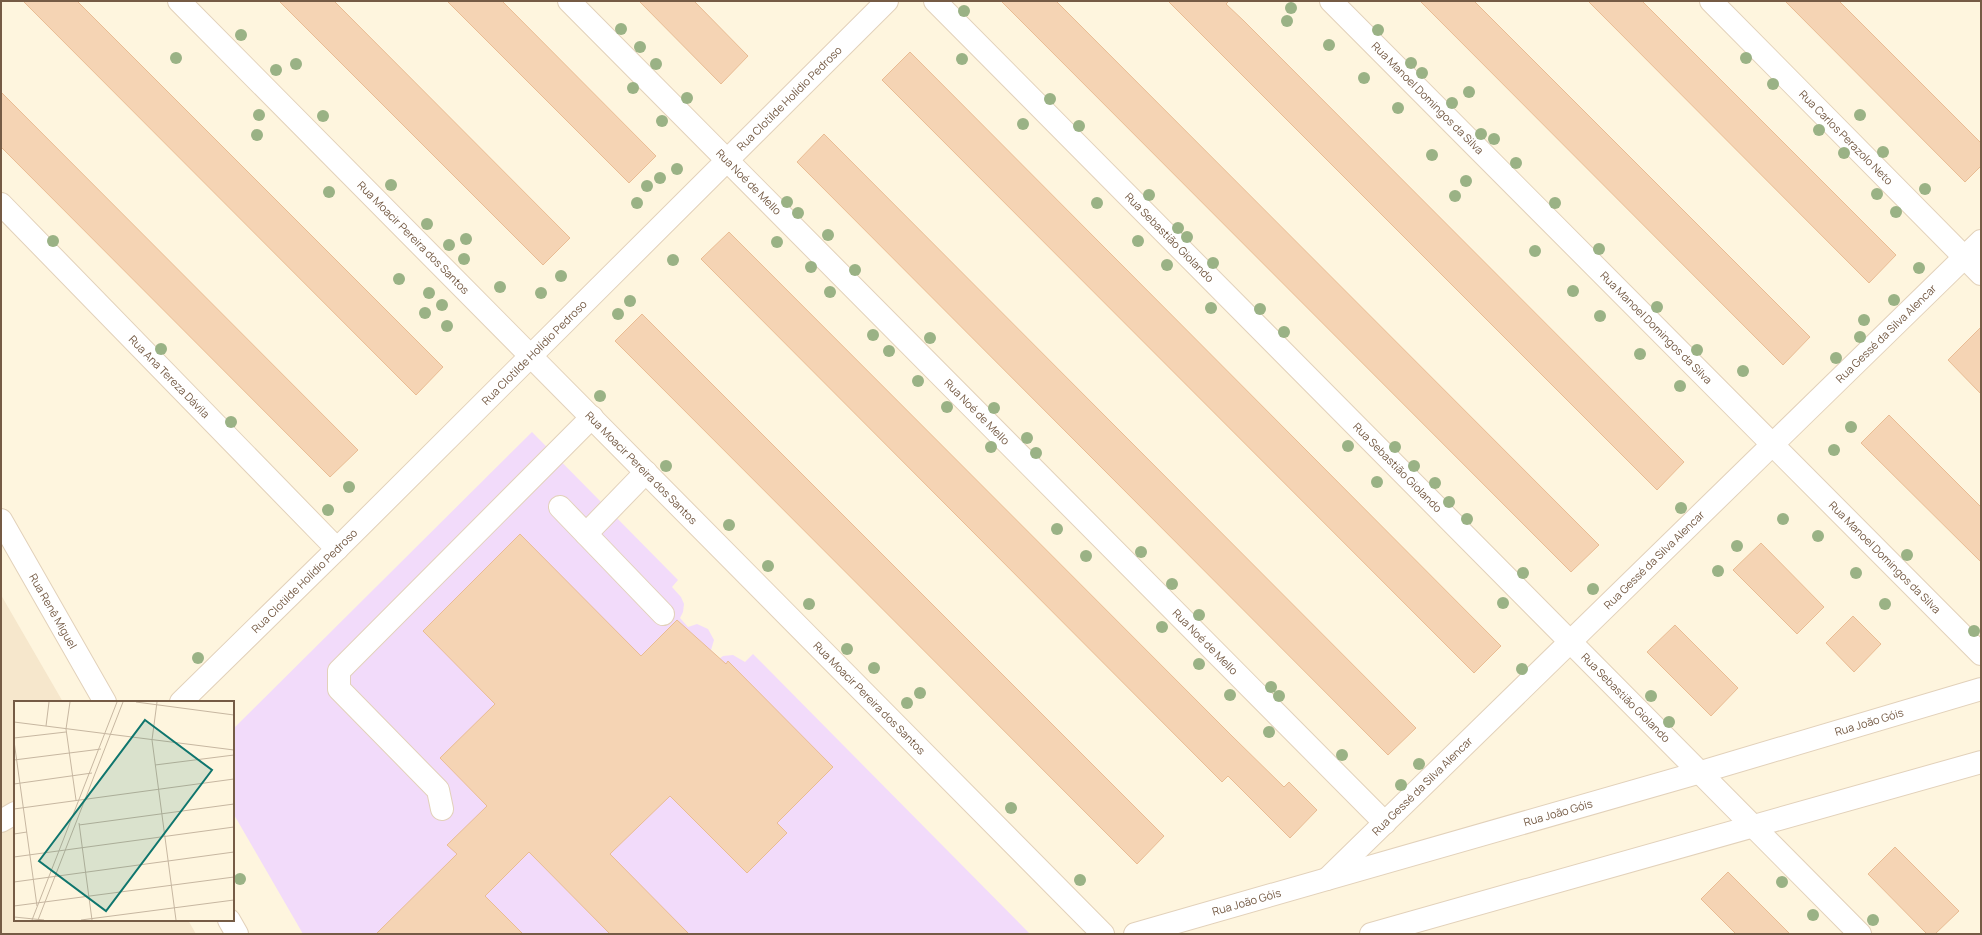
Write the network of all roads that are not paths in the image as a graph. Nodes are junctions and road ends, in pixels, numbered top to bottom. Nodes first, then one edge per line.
1 (179, 1) edge
2 (569, 1) edge
3 (887, 1) edge
4 (935, 1) edge
5 (1331, 1) edge
6 (1711, 1) edge
7 (727, 160) junction
8 (1, 204) edge
9 (1981, 241) edge
10 (1964, 257) junction
11 (1981, 274) edge
12 (531, 356) junction
13 (592, 417) junction
14 (1773, 444) junction
15 (646, 472) junction
16 (560, 507) dead end
17 (1, 520) edge
18 (586, 534) junction
19 (337, 549) junction
20 (662, 614) dead end
21 (1571, 641) junction
22 (1981, 654) edge
23 (1981, 689) edge
24 (104, 701) edge
25 (182, 701) edge
26 (1981, 762) edge
27 (1701, 772) junction
28 (442, 809) dead end
29 (14, 814) edge
30 (1, 821) edge
31 (1385, 823) junction
32 (1752, 827) junction
33 (1327, 879) junction
34 (230, 921) edge
35 (237, 934) edge
36 (1103, 934) edge
37 (1135, 934) edge
38 (1371, 934) edge
39 (1860, 934) edge

1 - 12 street, Rua Moacir Pereira dos Santos
2 - 7 street, Rua Noé de Mello
3 - 7 street, Rua Clotilde Holídio Pedroso
4 - 21 street, Rua Sebastião Giolando
5 - 14 street, Rua Manoel Domingos da Silva
6 - 10 street, Rua Carlos Perazolo Neto
7 - 12 street, Rua Clotilde Holídio Pedroso
7 - 31 street, Rua Noé de Mello
8 - 19 street, Rua Ana Tereza Dávila
9 - 10 street, Rua Gessé da Silva Alencar
10 - 11 street, Rua Carlos Perazolo Neto
10 - 14 street, Rua Gessé da Silva Alencar
12 - 13 street, Rua Moacir Pereira dos Santos
12 - 19 street, Rua Clotilde Holídio Pedroso
13 - 15 street, Rua Moacir Pereira dos Santos
13 - 28 street
14 - 21 street, Rua Gessé da Silva Alencar
14 - 22 street, Rua Manoel Domingos da Silva
15 - 18 street
15 - 36 street, Rua Moacir Pereira dos Santos
16 - 18 street
17 - 24 street, Rua Renê Miguel
18 - 20 street
19 - 25 street, Rua Clotilde Holídio Pedroso
21 - 27 street, Rua Sebastião Giolando
21 - 31 street, Rua Gessé da Silva Alencar
23 - 27 street, Rua João Góis
26 - 32 street
27 - 32 street, Rua Sebastião Giolando
27 - 33 street, Rua João Góis
29 - 30 street
31 - 33 street, Rua Gessé da Silva Alencar
32 - 38 street
32 - 39 street, Rua Sebastião Giolando
33 - 37 street, Rua João Góis
34 - 35 street

